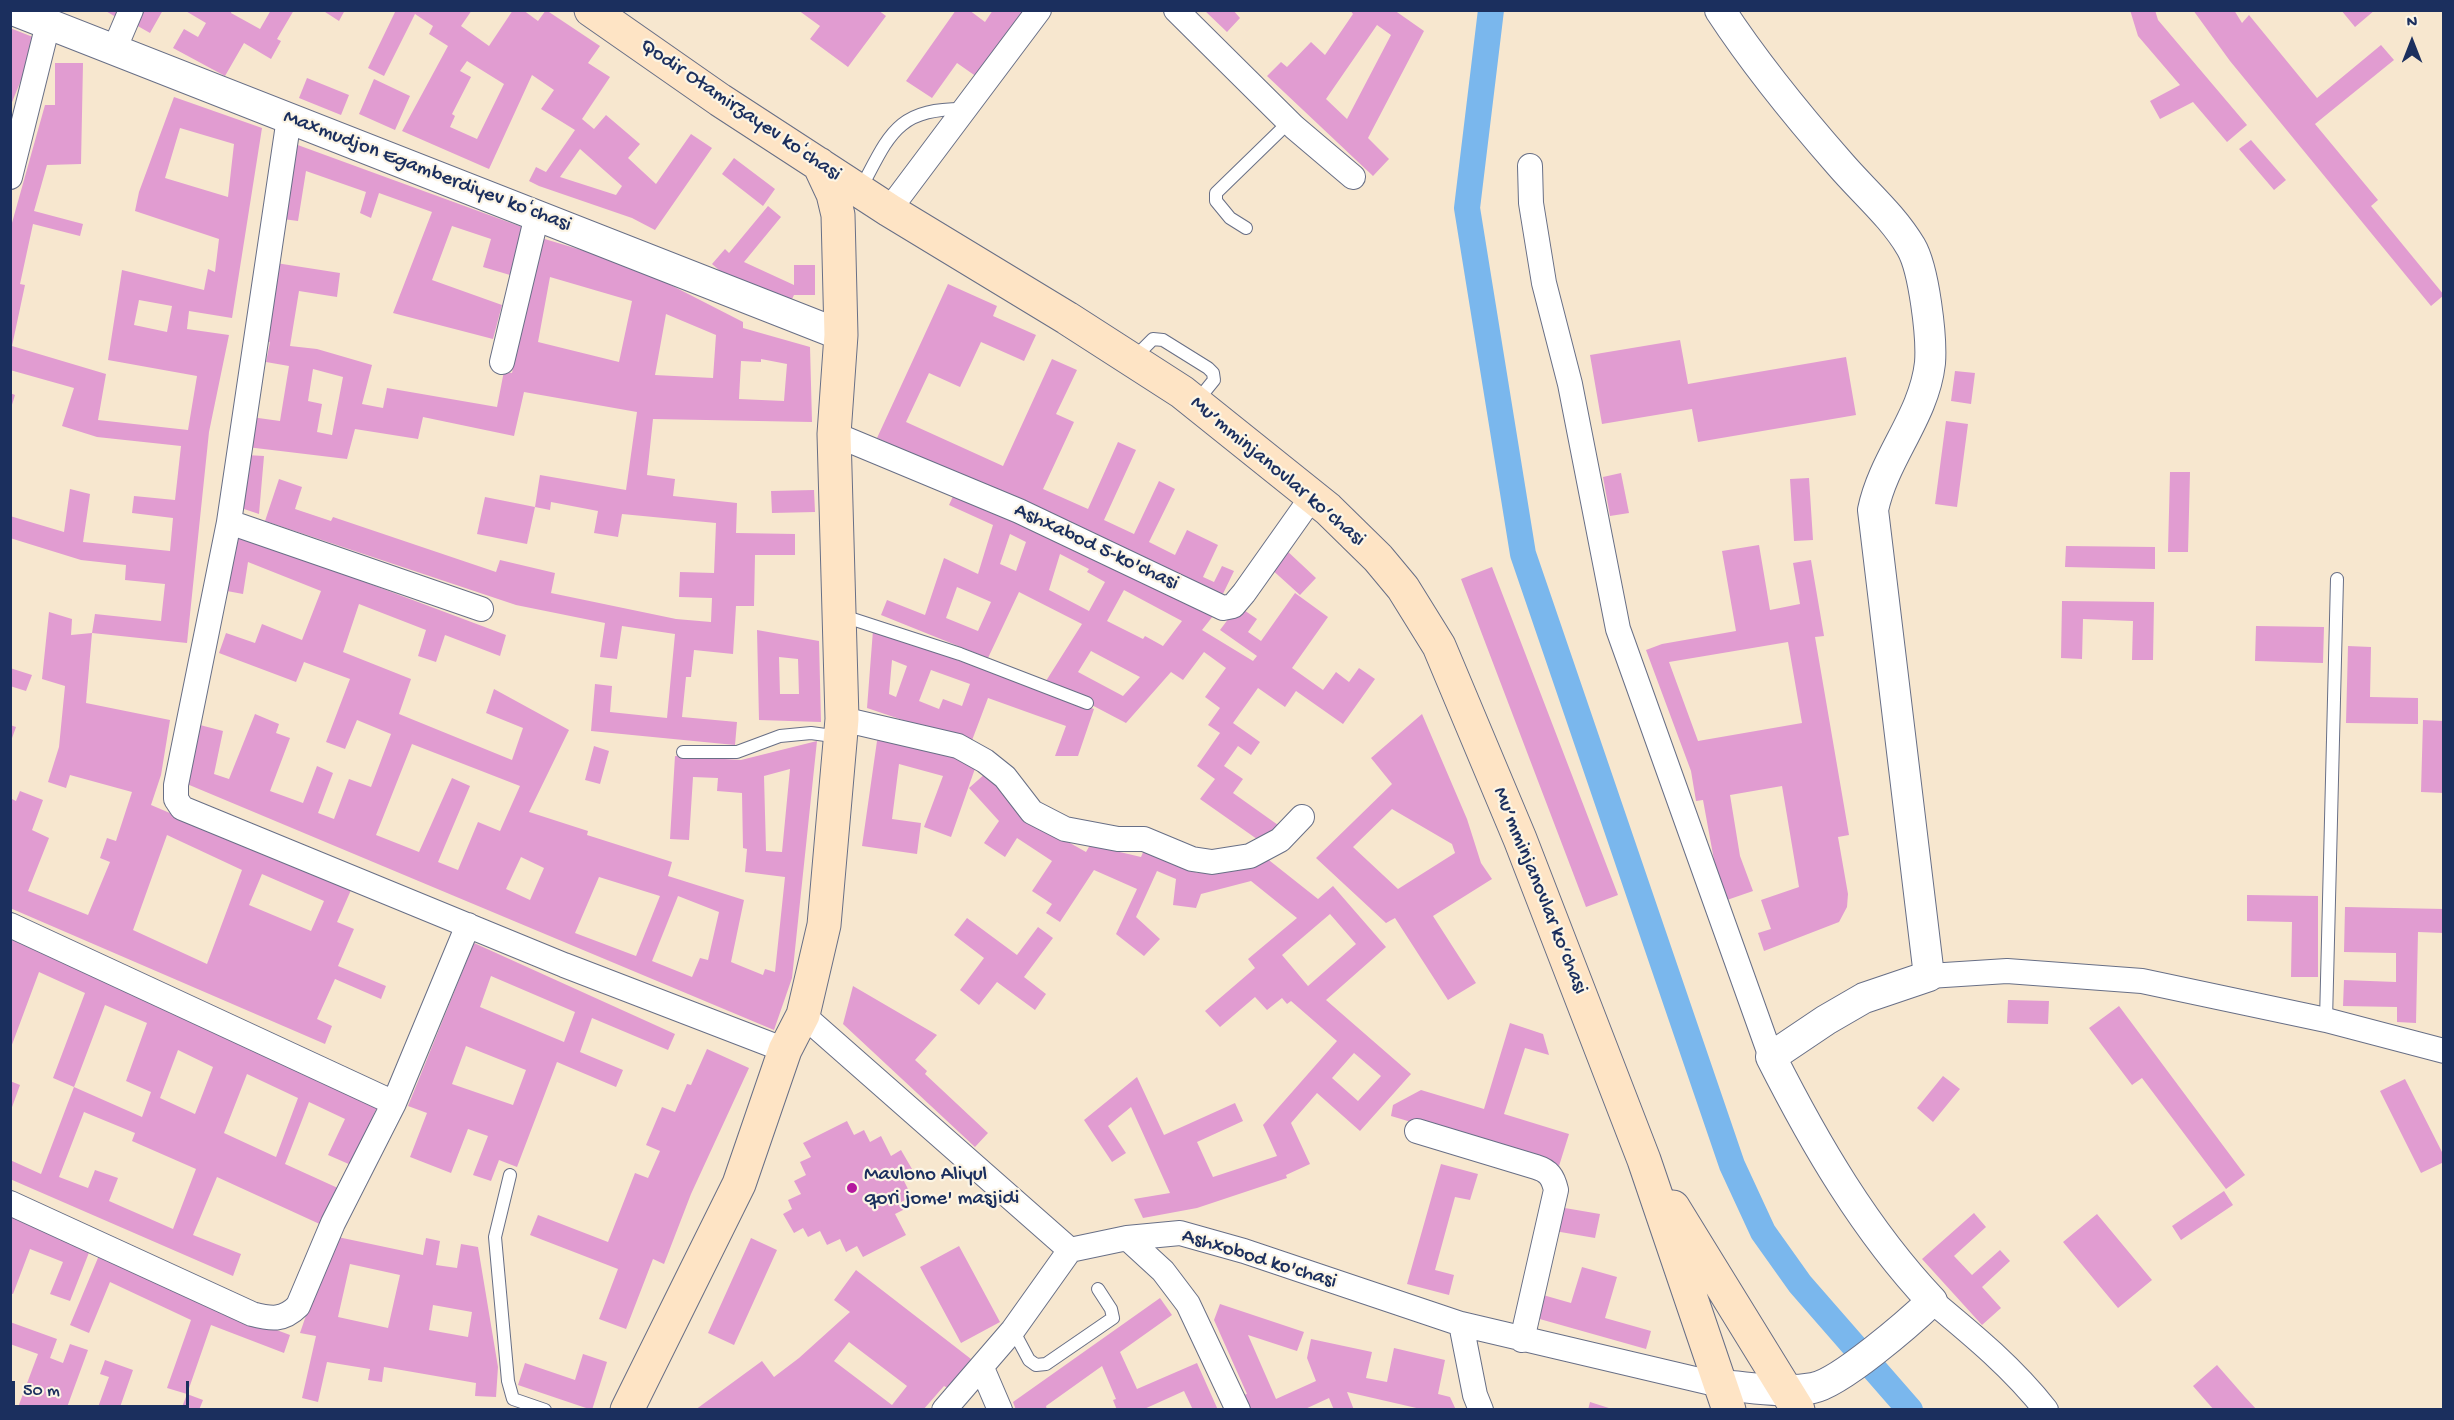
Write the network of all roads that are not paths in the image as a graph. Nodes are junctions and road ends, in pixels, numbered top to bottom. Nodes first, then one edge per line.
1 (13, 10) edge
2 (131, 10) edge
3 (591, 10) edge
4 (1039, 10) edge
5 (1176, 10) edge
6 (1720, 10) edge
7 (48, 24) junction
8 (114, 50) junction
9 (968, 109) junction
10 (289, 118) junction
11 (1288, 122) junction
12 (819, 164) junction
13 (1530, 166) dead end
14 (10, 177) edge
15 (1353, 177) dead end
16 (860, 190) junction
17 (889, 210) junction
18 (537, 215) junction
19 (1246, 228) dead end
20 (841, 335) junction
21 (502, 362) dead end
22 (834, 434) junction
23 (1312, 497) junction
24 (229, 522) junction
25 (2337, 579) dead end
26 (481, 609) dead end
27 (839, 614) junction
28 (1087, 704) dead end
29 (842, 728) junction
30 (683, 752) dead end
31 (1302, 817) dead end
32 (10, 925) edge
33 (468, 926) junction
34 (1929, 976) junction
35 (803, 1015) junction
36 (2326, 1020) junction
37 (785, 1050) junction
38 (2444, 1051) edge
39 (1772, 1058) junction
40 (394, 1103) junction
41 (1417, 1131) dead end
42 (1644, 1160) junction
43 (510, 1175) dead end
44 (10, 1203) edge
45 (1127, 1238) junction
46 (1070, 1250) junction
47 (1098, 1288) dead end
48 (1932, 1301) junction
49 (1461, 1324) junction
50 (1013, 1330) junction
51 (1522, 1340) junction
52 (982, 1368) junction
53 (1724, 1397) edge
54 (1793, 1400) edge
55 (545, 1410) edge
56 (627, 1410) edge
57 (944, 1410) edge
58 (1000, 1410) edge
59 (1238, 1410) edge
60 (1481, 1410) edge
61 (2046, 1410) edge

1 - 7 street, Maxmudjon Egamberdiyev koʻchasi
2 - 8 street
3 - 12 main road, Qodir Otamirzayev koʻchasi
4 - 9 street
5 - 11 street
6 - 34 street
7 - 8 street, Maxmudjon Egamberdiyev koʻchasi
7 - 14 street
8 - 10 street, Maxmudjon Egamberdiyev koʻchasi
9 - 16 lane
9 - 17 street
10 - 18 street, Maxmudjon Egamberdiyev koʻchasi
10 - 24 street
11 - 15 street
11 - 19 lane
12 - 16 main road, Qodir Otamirzayev koʻchasi
12 - 20 main road
13 - 39 street
16 - 17 main road, Qodir Otamirzayev koʻchasi
17 - 23 main road, Mu’mminjanovlar ko‘chasi
18 - 20 street, Maxmudjon Egamberdiyev koʻchasi
18 - 21 street
20 - 22 main road
22 - 23 street, Ashxabod 5-ko'chasi
22 - 27 main road
23 - 42 main road, Mu’mminjanovlar ko‘chasi
24 - 26 street
24 - 33 street
25 - 36 lane
27 - 28 lane
27 - 29 main road
29 - 30 lane
29 - 31 street
29 - 35 main road
32 - 40 street
33 - 37 street
33 - 40 street
34 - 36 street
34 - 39 street
35 - 37 main road
35 - 46 street
36 - 38 street
37 - 56 main road
39 - 48 street
40 - 44 street
41 - 51 street
42 - 53 main road, Mu’mminjanovlar ko‘chasi
42 - 54 main road, Mu’mminjanovlar ko‘chasi
43 - 55 lane
45 - 46 street, Ashxobod ko'chasi
45 - 49 street, Ashxobod ko'chasi
45 - 59 street
46 - 50 street
47 - 50 lane
48 - 54 street
48 - 61 street
49 - 51 street, Ashxobod ko'chasi
49 - 60 street
50 - 52 street
51 - 53 street, Ashxobod ko'chasi
52 - 57 street
52 - 58 street
53 - 54 street

